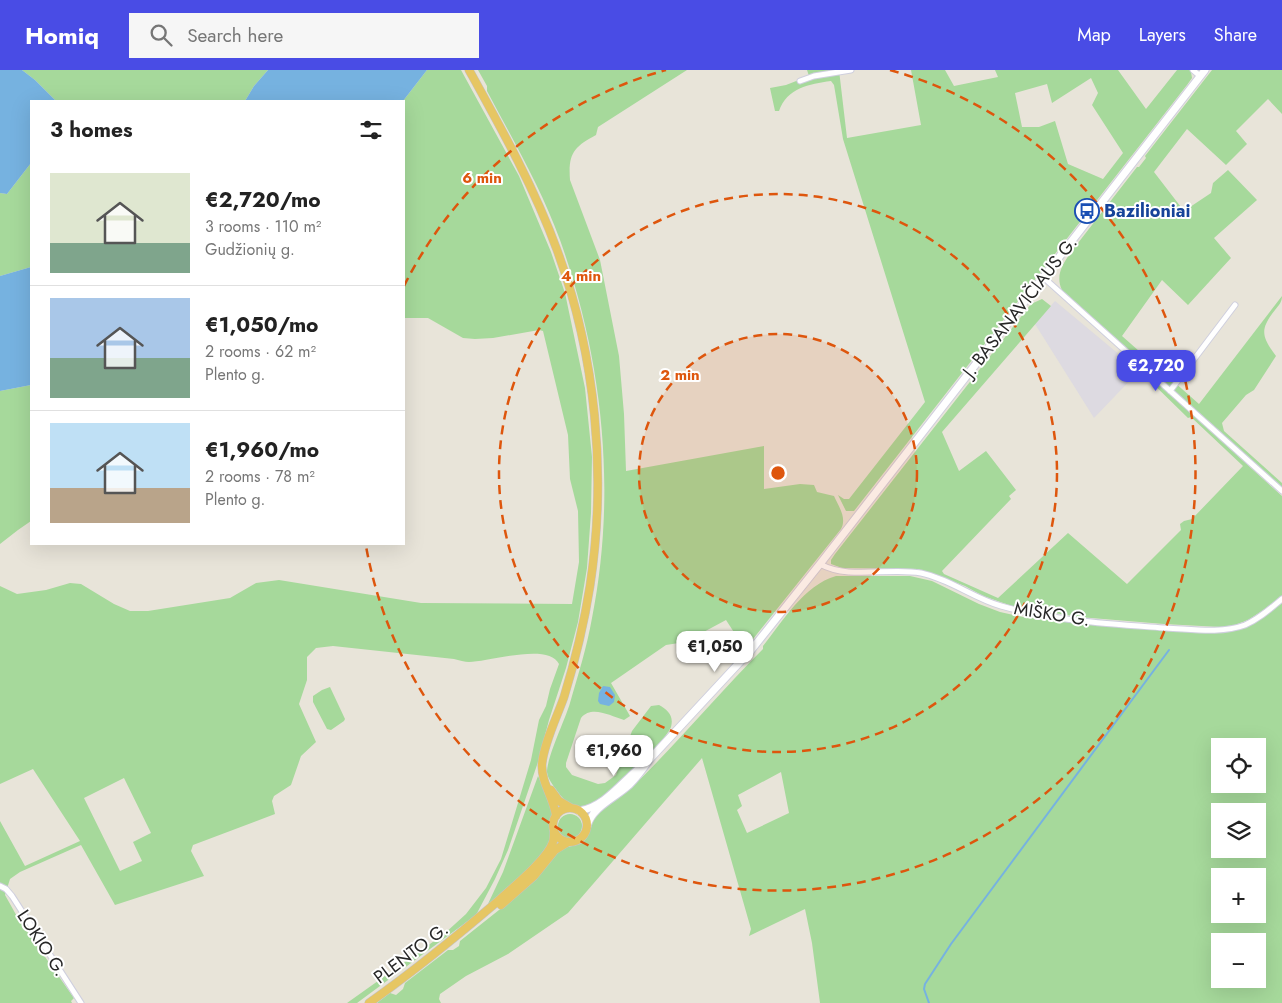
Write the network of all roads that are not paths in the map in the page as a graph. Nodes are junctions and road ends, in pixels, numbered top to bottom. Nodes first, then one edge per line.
1 (469, 70) edge
2 (851, 70) edge
3 (1192, 70) edge
4 (1202, 73) edge
5 (800, 81) dead end
6 (1043, 278) junction
7 (1235, 305) dead end
8 (1170, 391) junction
9 (1282, 491) edge
10 (820, 564) junction
11 (1282, 599) edge
12 (649, 760) junction
13 (543, 772) junction
14 (574, 810) junction
15 (556, 816) junction
16 (587, 826) junction
17 (554, 831) junction
18 (568, 842) junction
19 (0, 886) edge
20 (471, 926) junction
21 (81, 1003) edge
22 (369, 1003) edge

1 - 13 highway
2 - 5 street
3 - 4 street
4 - 6 main road, J. BASANAVIČIAUS G.
6 - 8 street
6 - 10 main road, J. BASANAVIČIAUS G.
7 - 8 street
8 - 9 street
10 - 11 street, MIŠKO G.
10 - 12 main road
12 - 14 main road
12 - 16 main road
13 - 14 highway
13 - 15 highway
14 - 15 highway
14 - 16 highway
15 - 17 highway
16 - 18 highway
17 - 18 highway
17 - 20 highway, PLENTO G.
18 - 20 highway, PLENTO G.
19 - 21 street, LOKIO G.
20 - 22 highway, PLENTO G.

